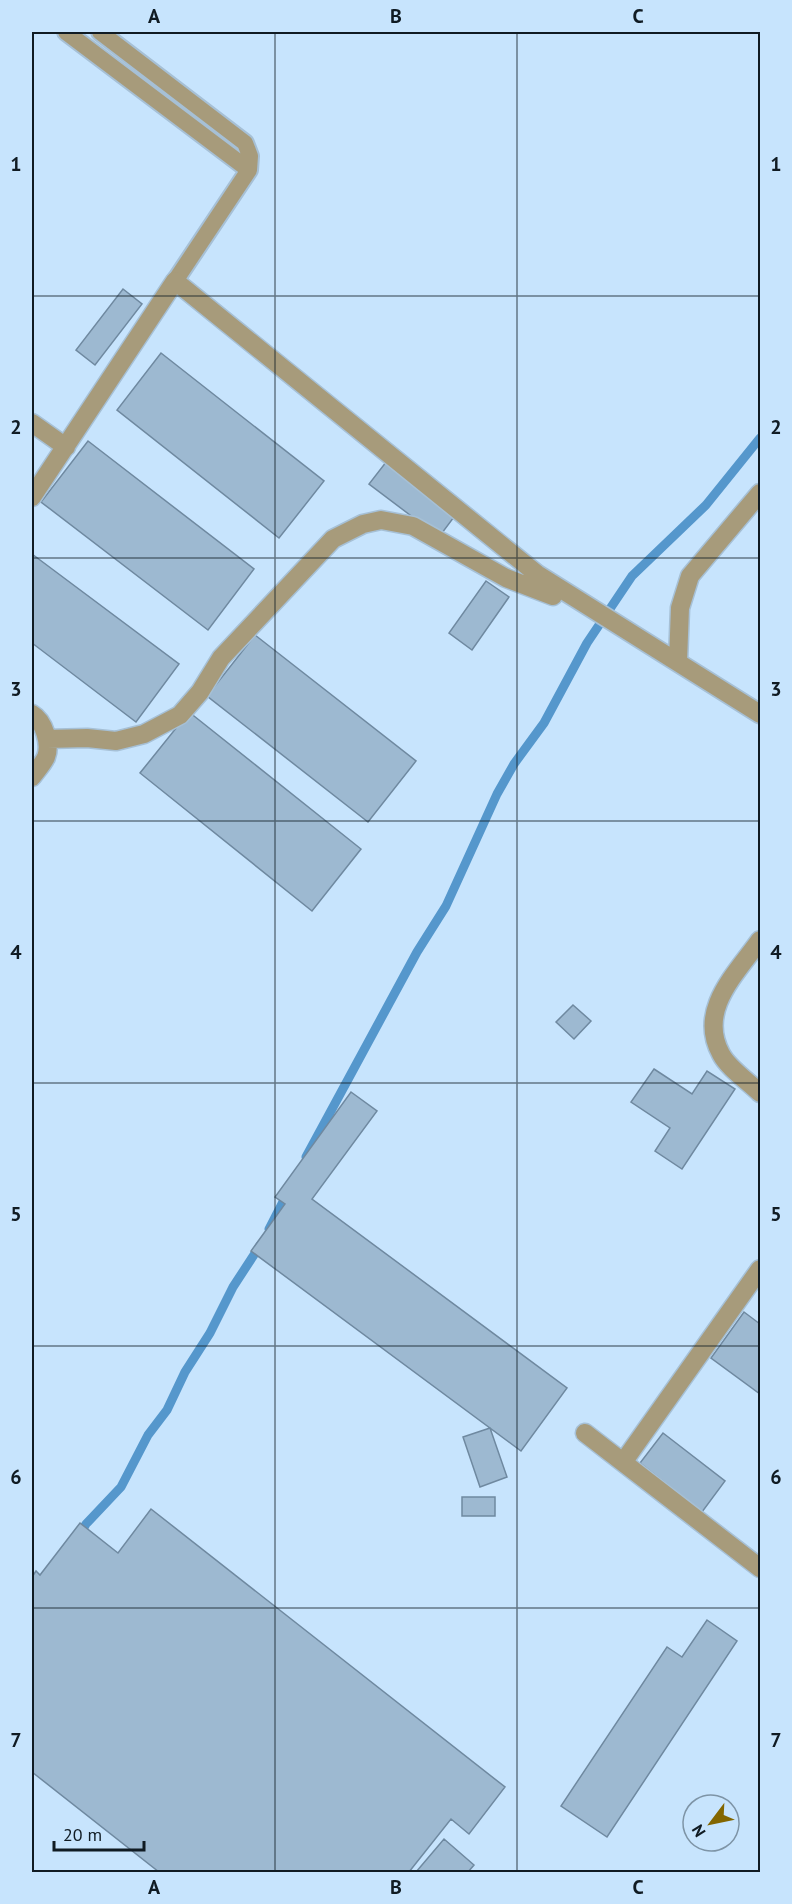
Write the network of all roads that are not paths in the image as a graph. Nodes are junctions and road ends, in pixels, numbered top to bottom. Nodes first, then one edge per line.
1 (66, 32) edge
2 (104, 34) edge
3 (97, 55) junction
4 (249, 170) junction
5 (176, 281) junction
6 (32, 423) edge
7 (66, 447) junction
8 (760, 493) edge
9 (32, 497) edge
10 (630, 633) junction
11 (678, 661) junction
12 (32, 714) edge
13 (760, 714) edge
14 (47, 739) junction
15 (32, 777) edge
16 (760, 940) edge
17 (760, 1093) edge
18 (760, 1269) edge
19 (585, 1433) dead end
20 (624, 1461) junction
21 (760, 1568) edge

1 - 3 lane
2 - 3 lane
2 - 4 lane
3 - 4 lane
4 - 5 lane
5 - 7 street
5 - 10 street
6 - 7 street
7 - 9 street
8 - 11 street
10 - 11 street
10 - 14 street
11 - 13 street
12 - 14 street
14 - 15 street
16 - 17 street
18 - 20 street
19 - 20 street
20 - 21 street

